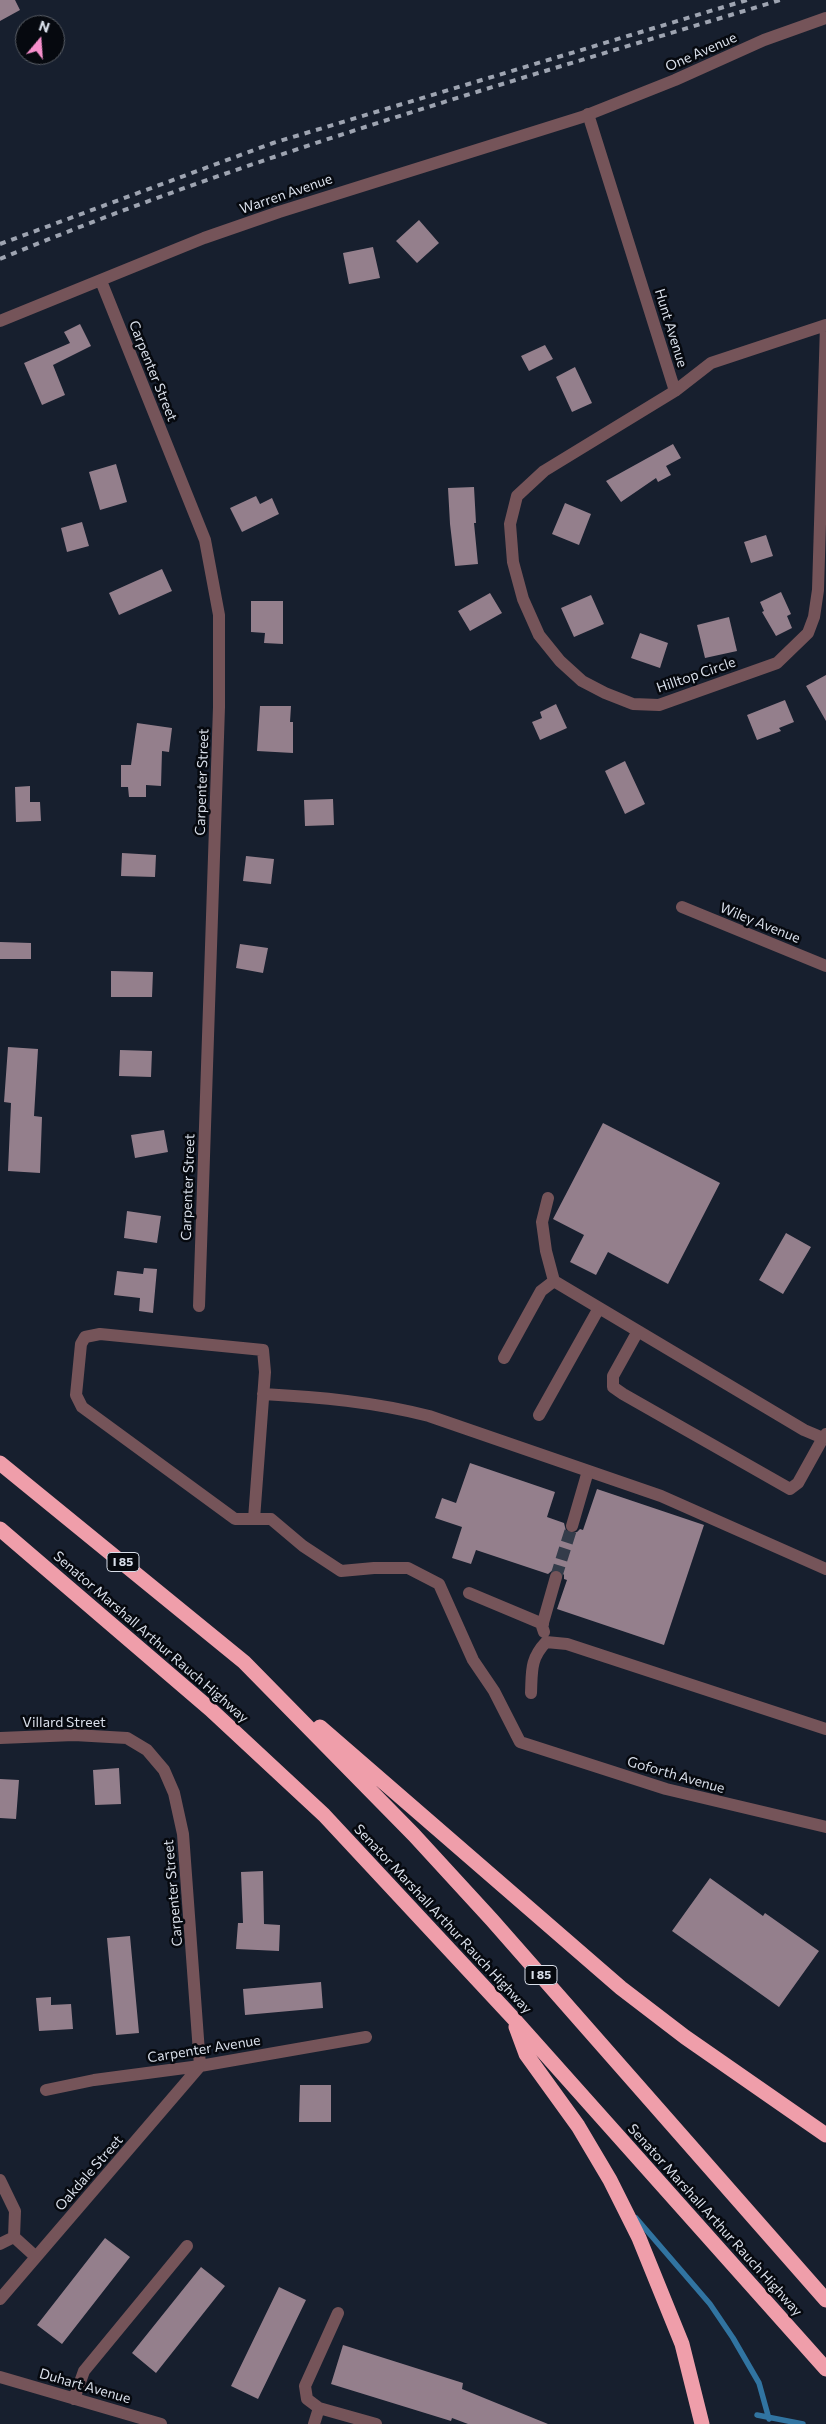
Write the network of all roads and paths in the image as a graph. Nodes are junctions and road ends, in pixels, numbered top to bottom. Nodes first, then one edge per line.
1 (826, 18) edge
2 (588, 114) junction
3 (100, 281) junction
4 (0, 321) edge
5 (826, 325) edge
6 (675, 391) junction
7 (682, 907) dead end
8 (826, 966) edge
9 (548, 1198) dead end
10 (554, 1282) junction
11 (199, 1306) dead end
12 (599, 1308) junction
13 (638, 1331) junction
14 (504, 1358) dead end
15 (263, 1394) junction
16 (540, 1415) dead end
17 (825, 1436) edge
18 (0, 1463) edge
19 (588, 1471) junction
20 (254, 1519) junction
21 (572, 1526) tunnel mouth
22 (0, 1529) edge
23 (826, 1570) edge
24 (556, 1577) tunnel mouth
25 (469, 1593) dead end
26 (543, 1624) junction
27 (546, 1642) junction
28 (244, 1662) junction
29 (531, 1693) dead end
30 (826, 1729) edge
31 (0, 1738) edge
32 (127, 1738) joint
33 (826, 1828) edge
34 (513, 2018) junction
35 (366, 2037) dead end
36 (200, 2066) junction
37 (46, 2090) dead end
38 (826, 2135) edge
39 (0, 2180) edge
40 (14, 2237) junction
41 (0, 2244) edge
42 (187, 2246) dead end
43 (36, 2257) junction
44 (0, 2299) edge
45 (826, 2300) edge
46 (338, 2313) dead end
47 (826, 2369) edge
48 (0, 2377) edge
49 (74, 2398) junction
50 (320, 2408) junction
51 (161, 2424) edge
52 (314, 2424) edge
53 (376, 2424) edge
54 (702, 2424) edge

1 - 2 street, One Avenue
2 - 3 street, Warren Avenue
2 - 6 street, Hunt Avenue
3 - 4 street, Warren Avenue
3 - 11 street, Carpenter Street
5 - 6 street, Hunt Avenue
5 - 6 street, Hilltop Circle
7 - 8 street, Wiley Avenue
9 - 10 street
10 - 12 street
10 - 14 street
12 - 13 street
12 - 16 street
13 - 17 street
13 - 17 street
15 - 19 street
15 - 20 street
15 - 20 street
18 - 28 highway, I 85
19 - 21 street
19 - 23 street
20 - 33 street, Goforth Avenue
22 - 34 highway, Senator Marshall Arthur Rauch Highway
24 - 26 street
25 - 26 street
26 - 27 street
27 - 29 street
27 - 30 street
28 - 38 highway
28 - 45 highway, I 85
31 - 32 street, Villard Street
32 - 36 street, Carpenter Street
34 - 47 highway, Senator Marshall Arthur Rauch Highway
34 - 54 highway
35 - 36 street, Carpenter Avenue
36 - 37 street, Carpenter Avenue
36 - 43 street, Oakdale Street
39 - 40 street
40 - 41 street
40 - 43 street
42 - 49 street
43 - 44 street, Oakdale Street
46 - 50 street
48 - 49 street, Duhart Avenue
49 - 51 street, Duhart Avenue
50 - 52 street
50 - 53 street

